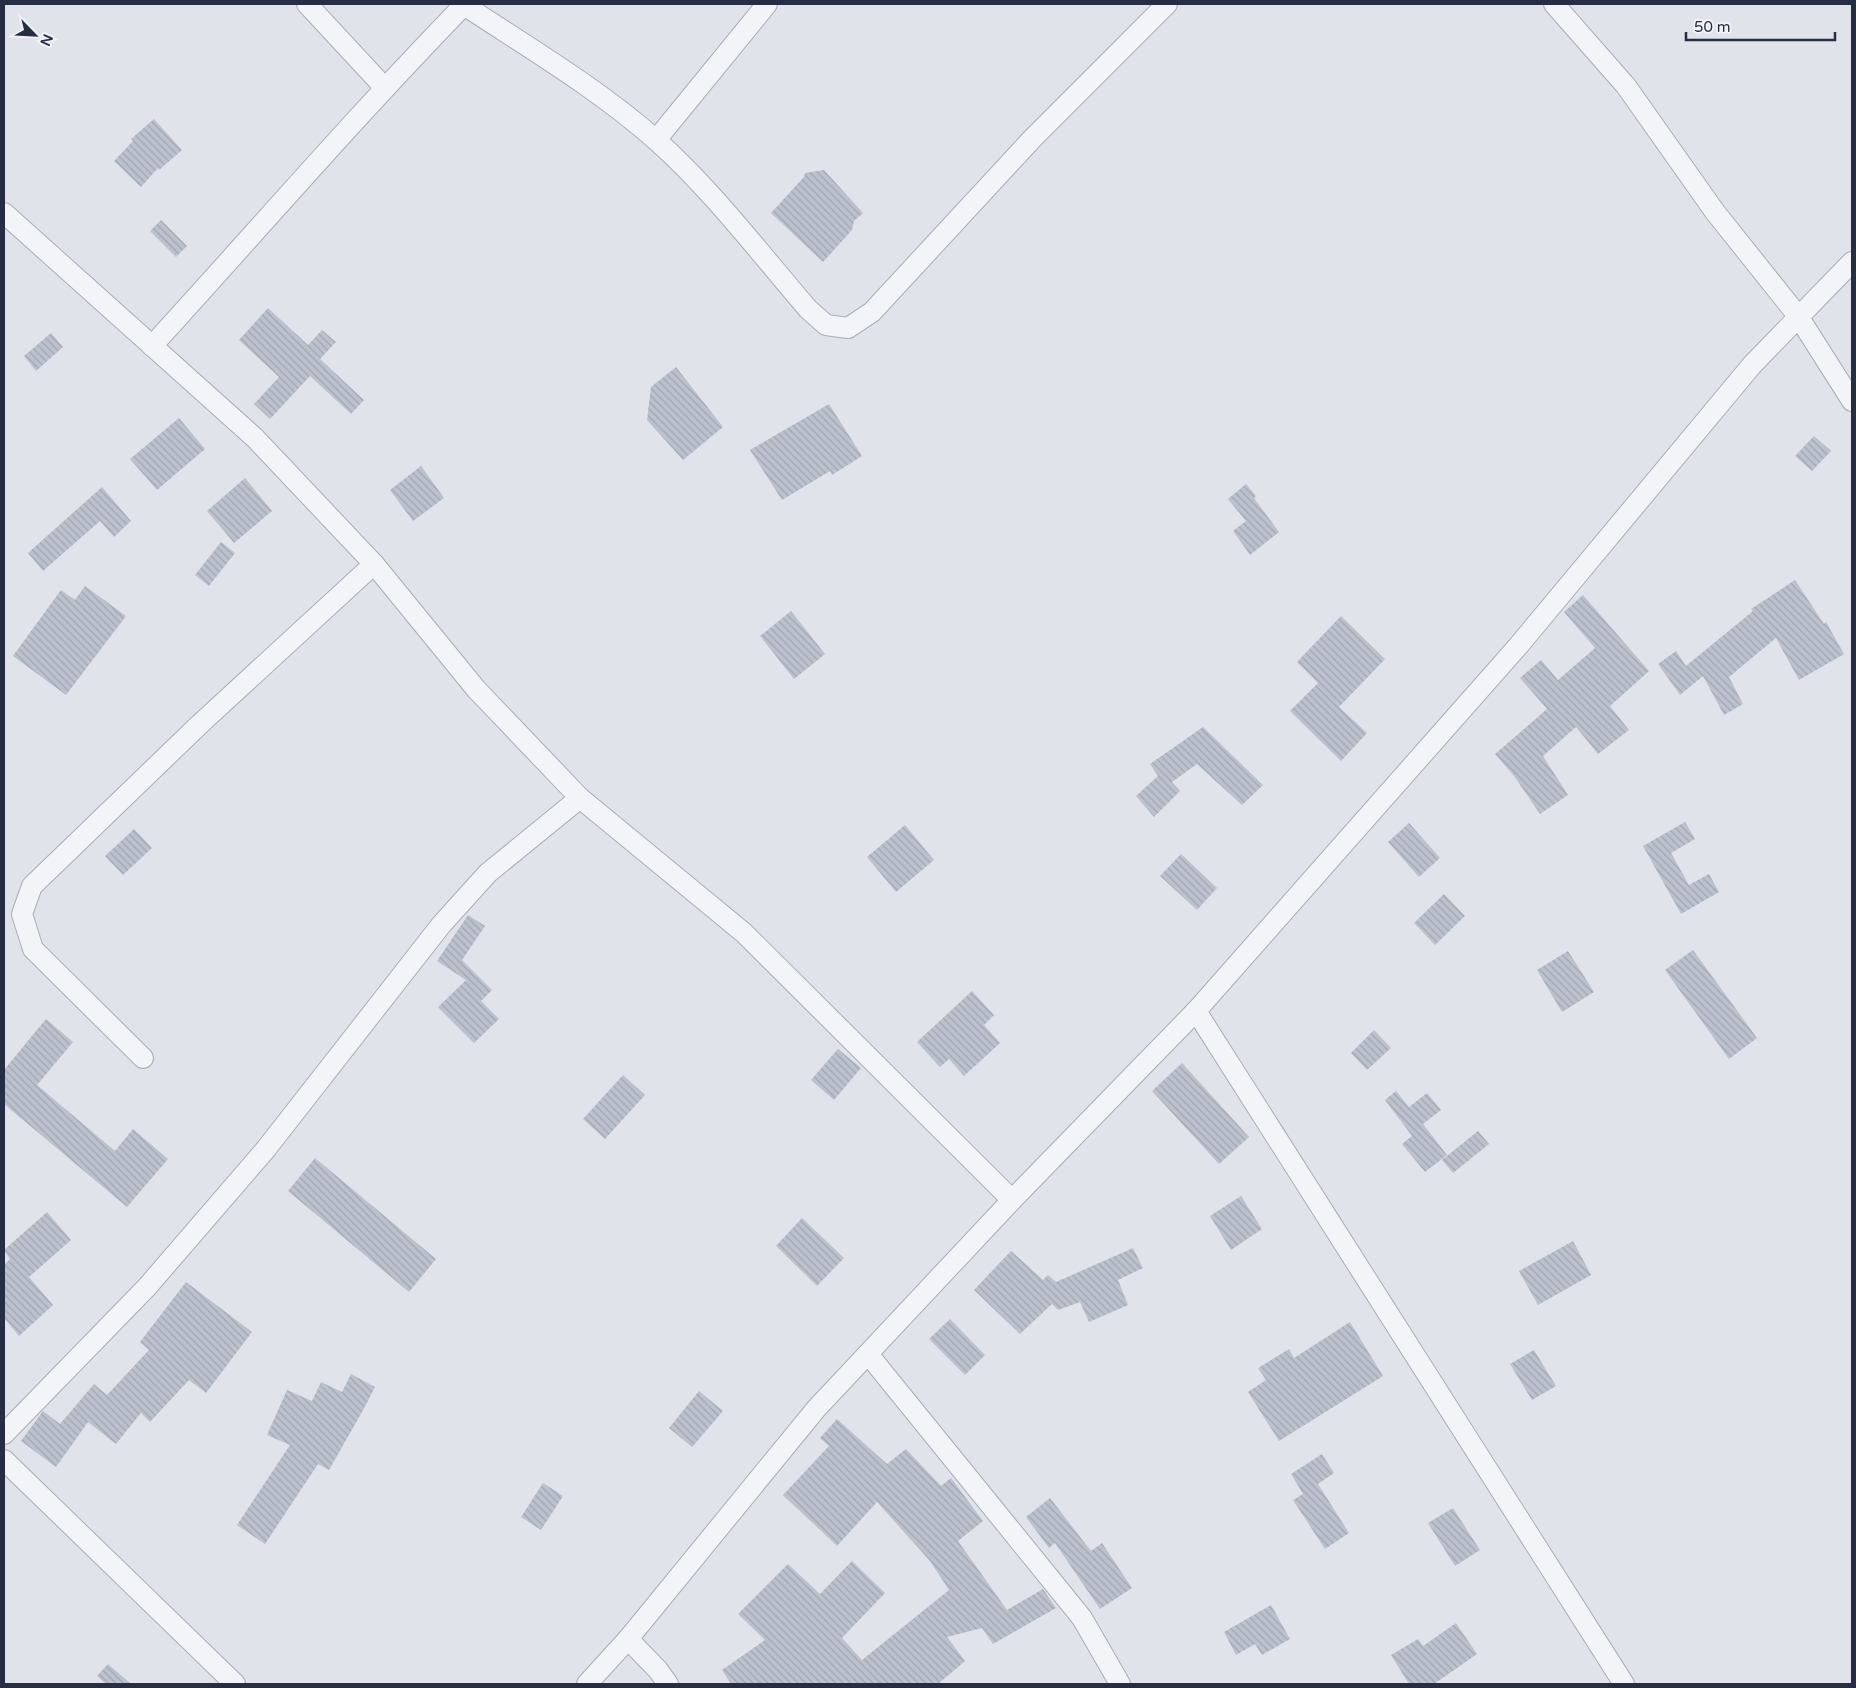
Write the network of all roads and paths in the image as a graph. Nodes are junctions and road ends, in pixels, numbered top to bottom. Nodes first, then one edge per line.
1 (307, 4) edge
2 (464, 4) edge
3 (767, 4) edge
4 (1167, 4) edge
5 (1554, 4) edge
6 (384, 87) junction
7 (656, 140) junction
8 (4, 213) edge
9 (1852, 262) edge
10 (1798, 316) junction
11 (152, 346) junction
12 (1852, 401) edge
13 (374, 564) junction
14 (580, 798) junction
15 (1196, 1011) junction
16 (144, 1058) dead end
17 (1012, 1200) junction
18 (868, 1354) junction
19 (4, 1434) edge
20 (4, 1460) edge
21 (628, 1638) junction
22 (235, 1684) edge
23 (587, 1684) edge
24 (668, 1684) edge
25 (1120, 1684) edge
26 (1624, 1684) edge

1 - 6 street
2 - 6 street
2 - 7 street
3 - 7 street
4 - 7 street
5 - 10 street
6 - 11 street
8 - 11 street
9 - 10 street
10 - 12 street
10 - 15 street
11 - 13 street
13 - 14 street
13 - 16 street
14 - 17 street
14 - 19 street
15 - 17 street
15 - 26 street
17 - 18 street
18 - 21 street
18 - 25 street
20 - 22 street
21 - 23 street
21 - 24 street

